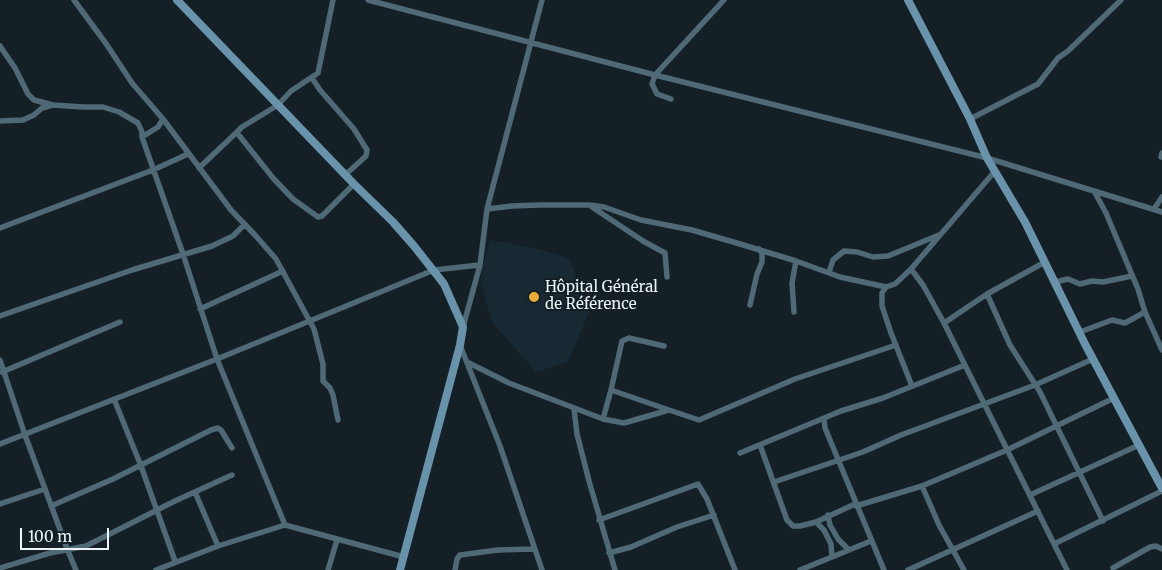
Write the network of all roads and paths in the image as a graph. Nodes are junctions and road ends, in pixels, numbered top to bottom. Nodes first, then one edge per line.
1 (74, 0) edge
2 (177, 0) edge
3 (333, 0) edge
4 (368, 0) edge
5 (542, 0) edge
6 (724, 0) edge
7 (908, 0) edge
8 (1121, 0) edge
9 (531, 41) junction
10 (1, 48) edge
11 (655, 75) junction
12 (312, 78) junction
13 (672, 98) dead end
14 (278, 104) junction
15 (53, 105) junction
16 (163, 119) junction
17 (970, 119) junction
18 (0, 121) edge
19 (238, 131) junction
20 (142, 137) junction
21 (188, 154) junction
22 (987, 158) junction
23 (199, 168) junction
24 (153, 170) junction
25 (995, 171) junction
26 (345, 175) junction
27 (354, 184) junction
28 (1094, 191) junction
29 (1162, 197) edge
30 (590, 206) junction
31 (487, 209) junction
32 (1154, 209) junction
33 (1162, 212) edge
34 (244, 225) junction
35 (0, 228) edge
36 (942, 234) junction
37 (759, 249) junction
38 (183, 254) junction
39 (796, 261) junction
40 (1045, 262) junction
41 (480, 265) junction
42 (434, 270) junction
43 (912, 270) junction
44 (283, 272) junction
45 (829, 272) junction
46 (1132, 276) junction
47 (667, 277) dead end
48 (1056, 282) junction
49 (886, 287) junction
50 (987, 294) junction
51 (750, 305) dead end
52 (200, 309) junction
53 (794, 312) dead end
54 (1145, 312) junction
55 (0, 316) edge
56 (309, 321) junction
57 (120, 322) dead end
58 (944, 323) junction
59 (463, 327) junction
60 (1080, 332) junction
61 (460, 345) junction
62 (896, 345) junction
63 (664, 346) dead end
64 (1162, 350) edge
65 (218, 359) junction
66 (1093, 359) junction
67 (0, 360) edge
68 (469, 363) junction
69 (965, 365) junction
70 (2, 372) edge
71 (1036, 385) junction
72 (912, 386) junction
73 (611, 390) junction
74 (1114, 398) junction
75 (114, 399) junction
76 (984, 405) junction
77 (574, 409) junction
78 (669, 410) junction
79 (603, 419) junction
80 (824, 419) junction
81 (338, 420) dead end
82 (1055, 425) junction
83 (25, 434) junction
84 (0, 444) edge
85 (760, 445) junction
86 (1139, 445) junction
87 (232, 448) dead end
88 (1007, 450) junction
89 (740, 453) dead end
90 (838, 459) junction
91 (141, 466) junction
92 (1079, 474) junction
93 (232, 475) dead end
94 (774, 482) junction
95 (922, 486) junction
96 (45, 490) junction
97 (1162, 490) edge
98 (196, 492) junction
99 (1030, 495) junction
100 (0, 504) edge
101 (856, 505) junction
102 (51, 506) junction
103 (156, 510) junction
104 (1038, 512) junction
105 (714, 515) junction
106 (828, 515) junction
107 (599, 520) junction
108 (1103, 521) junction
109 (816, 522) junction
110 (285, 525) junction
111 (337, 540) junction
112 (871, 541) junction
113 (1054, 544) junction
114 (218, 546) junction
115 (953, 548) junction
116 (534, 549) junction
117 (1162, 549) edge
118 (68, 550) junction
119 (849, 550) junction
120 (609, 553) junction
121 (404, 557) junction
122 (832, 557) junction
123 (175, 562) junction
124 (0, 568) edge
125 (1113, 568) dead end
126 (76, 570) edge
127 (156, 570) edge
128 (328, 570) edge
129 (400, 570) edge
130 (454, 570) edge
131 (542, 570) edge
132 (615, 570) edge
133 (735, 570) edge
134 (800, 570) edge
135 (884, 570) edge
136 (908, 570) edge
137 (964, 570) edge
138 (1067, 570) edge

1 - 16 street
2 - 14 street
3 - 12 street
4 - 9 street
5 - 9 street
6 - 11 street
7 - 17 street
8 - 17 street
9 - 11 street
9 - 31 street
10 - 15 street
11 - 13 street
11 - 22 street
12 - 14 street
12 - 26 street
14 - 19 street
14 - 26 street
15 - 18 street
15 - 20 street
16 - 20 street
16 - 21 street
17 - 22 street
19 - 23 street
19 - 27 street
20 - 24 street
21 - 23 street
21 - 24 street
22 - 25 street
22 - 28 street
23 - 34 street
24 - 35 street
24 - 38 street
25 - 36 street
25 - 40 street
26 - 27 street
27 - 42 street
28 - 32 street
28 - 46 street
29 - 32 street
30 - 31 street
30 - 37 street
30 - 47 street
31 - 41 street
32 - 33 street
34 - 38 street
34 - 44 street
36 - 43 street
36 - 45 street
37 - 39 street
37 - 51 street
38 - 52 street
38 - 55 street
39 - 45 street
39 - 53 street
40 - 48 street
40 - 50 street
41 - 42 street
41 - 59 street
42 - 56 street
42 - 59 street
43 - 49 street
43 - 58 street
44 - 52 street
44 - 56 street
45 - 49 street
46 - 48 street
46 - 54 street
48 - 60 street
49 - 62 street
50 - 58 street
50 - 71 street
52 - 65 street
54 - 60 street
54 - 64 street
56 - 65 street
56 - 81 street
57 - 70 street
58 - 69 street
59 - 61 street
60 - 66 street
61 - 68 street
61 - 121 street
62 - 72 street
62 - 78 street
63 - 73 street
65 - 75 street
65 - 110 street
66 - 71 street
66 - 74 street
67 - 70 street
68 - 77 street
68 - 116 street
69 - 72 street
69 - 76 street
70 - 83 street
71 - 76 street
71 - 82 street
72 - 80 street
73 - 78 street
73 - 79 street
74 - 82 street
74 - 86 street
75 - 83 street
75 - 91 street
76 - 88 street
76 - 90 street
77 - 79 street
77 - 107 street
78 - 79 street
80 - 85 street
80 - 90 street
82 - 88 street
82 - 92 street
83 - 84 street
83 - 96 street
85 - 89 street
85 - 94 street
86 - 92 street
86 - 97 street
87 - 91 street
88 - 95 street
88 - 99 street
90 - 94 street
90 - 101 street
91 - 102 street
91 - 103 street
92 - 99 street
92 - 108 street
93 - 98 street
94 - 109 street
95 - 101 street
95 - 115 street
96 - 100 street
96 - 102 street
97 - 108 street
98 - 103 street
98 - 114 street
99 - 104 street
101 - 106 street
101 - 112 street
102 - 118 street
103 - 118 street
103 - 123 street
104 - 113 street
104 - 115 street
105 - 107 street
105 - 120 street
105 - 133 street
106 - 109 street
106 - 119 street
107 - 120 street
108 - 113 street
109 - 122 street
110 - 111 street
110 - 114 street
111 - 121 street
111 - 128 street
112 - 119 street
112 - 135 street
113 - 138 street
114 - 123 street
115 - 136 street
115 - 137 street
116 - 130 street
116 - 131 street
117 - 125 street
118 - 124 street
118 - 126 street
119 - 122 street
120 - 132 street
121 - 129 street
122 - 134 street
123 - 127 street

